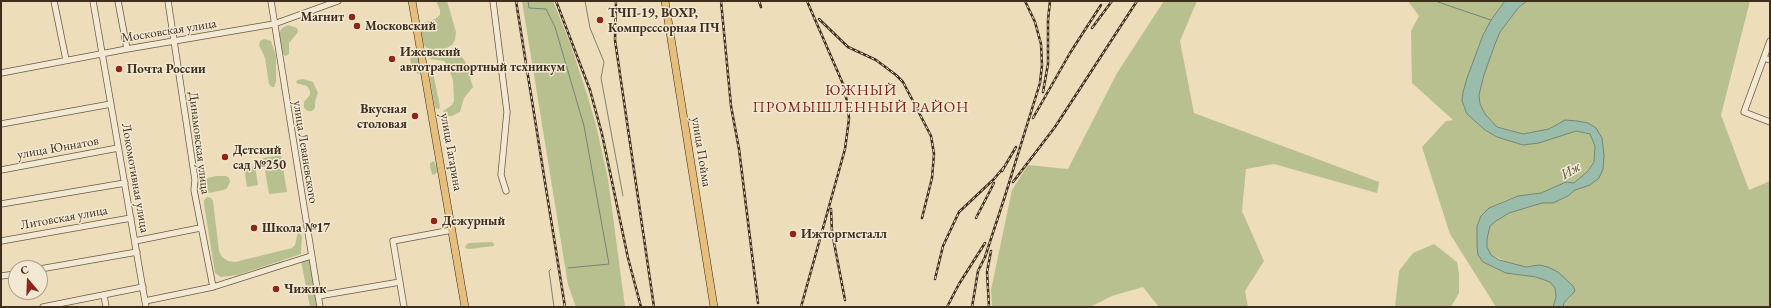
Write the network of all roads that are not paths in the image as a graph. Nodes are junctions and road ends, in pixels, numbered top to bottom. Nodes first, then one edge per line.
1 (54, 1) edge
2 (92, 1) edge
3 (118, 1) edge
4 (169, 1) edge
5 (270, 1) edge
6 (338, 1) edge
7 (412, 1) edge
8 (493, 1) edge
9 (665, 1) edge
10 (274, 24) junction
11 (174, 41) junction
12 (1770, 41) edge
13 (128, 49) junction
14 (103, 53) junction
15 (1764, 58) junction
16 (66, 60) junction
17 (1770, 60) edge
18 (1, 73) edge
19 (111, 104) junction
20 (1770, 122) edge
21 (1, 124) edge
22 (118, 148) junction
23 (1, 170) edge
24 (125, 183) junction
25 (506, 191) dead end
26 (1, 204) edge
27 (131, 218) junction
28 (200, 228) junction
29 (452, 230) junction
30 (1, 241) edge
31 (135, 242) junction
32 (137, 252) junction
33 (311, 256) junction
34 (48, 268) edge
35 (400, 282) junction
36 (143, 287) junction
37 (213, 287) junction
38 (104, 295) junction
39 (318, 296) junction
40 (146, 304) edge
41 (68, 305) edge
42 (43, 307) edge
43 (106, 307) edge
44 (320, 307) edge
45 (404, 307) edge
46 (465, 307) edge
47 (714, 307) edge

1 - 16 street
2 - 14 street, Локомотивная улица
3 - 13 street
4 - 11 street, Динамовская улица
5 - 10 street, улица Леваневского
6 - 10 street, Московская улица
7 - 29 main road, улица Гагарина
8 - 25 street
9 - 47 main road, улица Пойма
10 - 11 street, Московская улица
10 - 33 street, улица Леваневского
11 - 13 street, Московская улица
11 - 28 street, Динамовская улица
12 - 15 street
13 - 14 street, Московская улица
14 - 16 street, Московская улица
14 - 19 street, Локомотивная улица
15 - 17 street
15 - 20 street
16 - 18 street, Московская улица
19 - 21 street
19 - 22 street, Локомотивная улица
22 - 23 street, улица Юннатов
22 - 24 street, Локомотивная улица
24 - 26 street
24 - 27 street, Локомотивная улица
27 - 30 street, Литовская улица
27 - 31 street, Локомотивная улица
28 - 31 street
28 - 37 street, Динамовская улица
29 - 35 street
29 - 46 main road, улица Гагарина
31 - 32 street, Локомотивная улица
32 - 34 street
32 - 36 street, Локомотивная улица
33 - 37 street
33 - 39 street, улица Леваневского
35 - 39 street
35 - 45 street
36 - 38 street
36 - 40 street, Локомотивная улица
37 - 40 street
38 - 41 street
38 - 43 street
39 - 44 street, улица Леваневского
41 - 42 street

